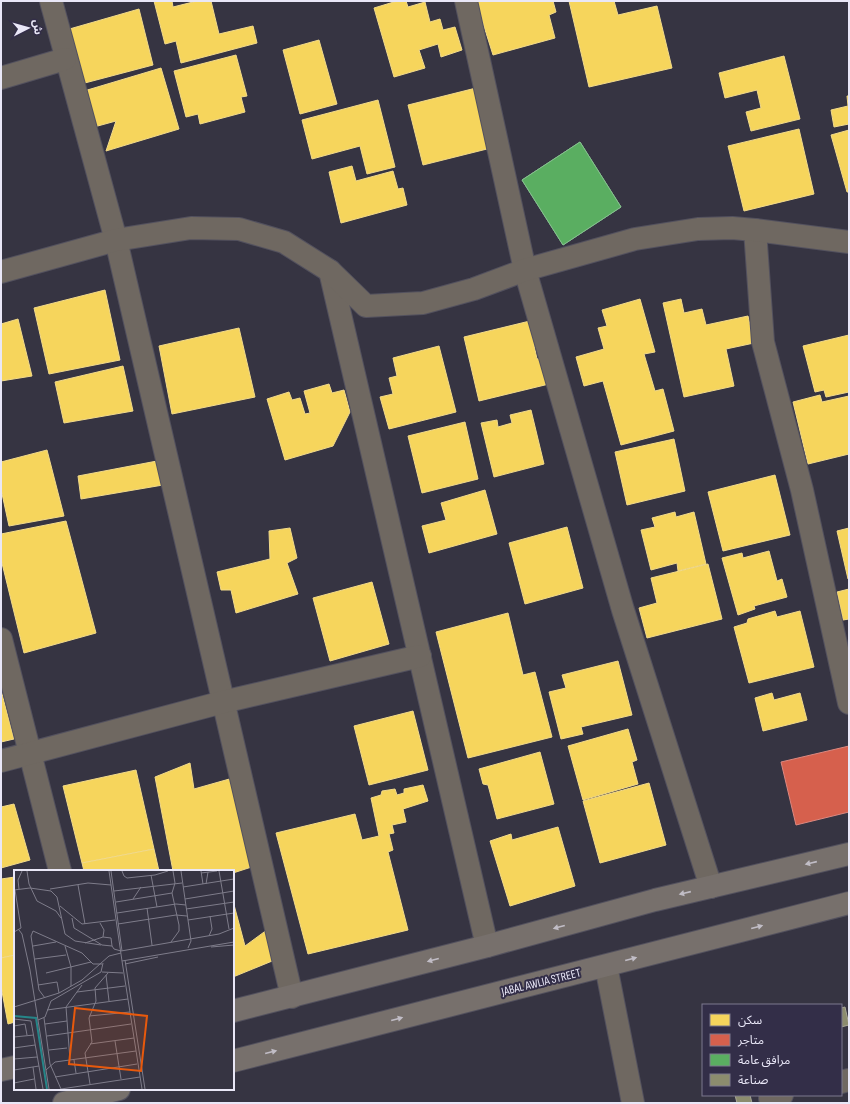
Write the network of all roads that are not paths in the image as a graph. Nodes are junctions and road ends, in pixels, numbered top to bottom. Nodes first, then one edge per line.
1 (466, 1) edge
2 (56, 2) edge
3 (65, 59) junction
4 (1, 78) edge
5 (755, 230) junction
6 (116, 240) junction
7 (849, 242) edge
8 (525, 270) junction
9 (330, 271) junction
10 (1, 272) edge
11 (1, 639) edge
12 (420, 656) junction
13 (223, 702) junction
14 (849, 703) edge
15 (29, 753) junction
16 (1, 761) edge
17 (849, 854) edge
18 (60, 870) edge
19 (710, 887) junction
20 (849, 903) edge
21 (487, 946) junction
22 (606, 966) junction
23 (292, 997) junction
24 (234, 1011) edge
25 (234, 1061) edge
26 (14, 1066) edge
27 (1, 1070) edge
28 (115, 1090) edge
29 (64, 1103) edge
30 (632, 1103) edge

1 - 8 street
2 - 3 street
3 - 4 street
3 - 6 street
5 - 7 street
5 - 8 street
5 - 14 street
6 - 9 street
6 - 10 street
6 - 13 street
8 - 9 street
8 - 19 street
9 - 12 street
11 - 15 street
12 - 13 street
12 - 21 street
13 - 15 street
13 - 23 street
15 - 16 street
15 - 18 street
17 -> 19 highway
19 -> 21 highway
22 -> 20 highway, JABAL AWLIA STREET
21 -> 23 highway
25 -> 22 highway, JABAL AWLIA STREET
22 - 30 street
23 - 24 highway
26 - 27 highway
28 - 29 highway

